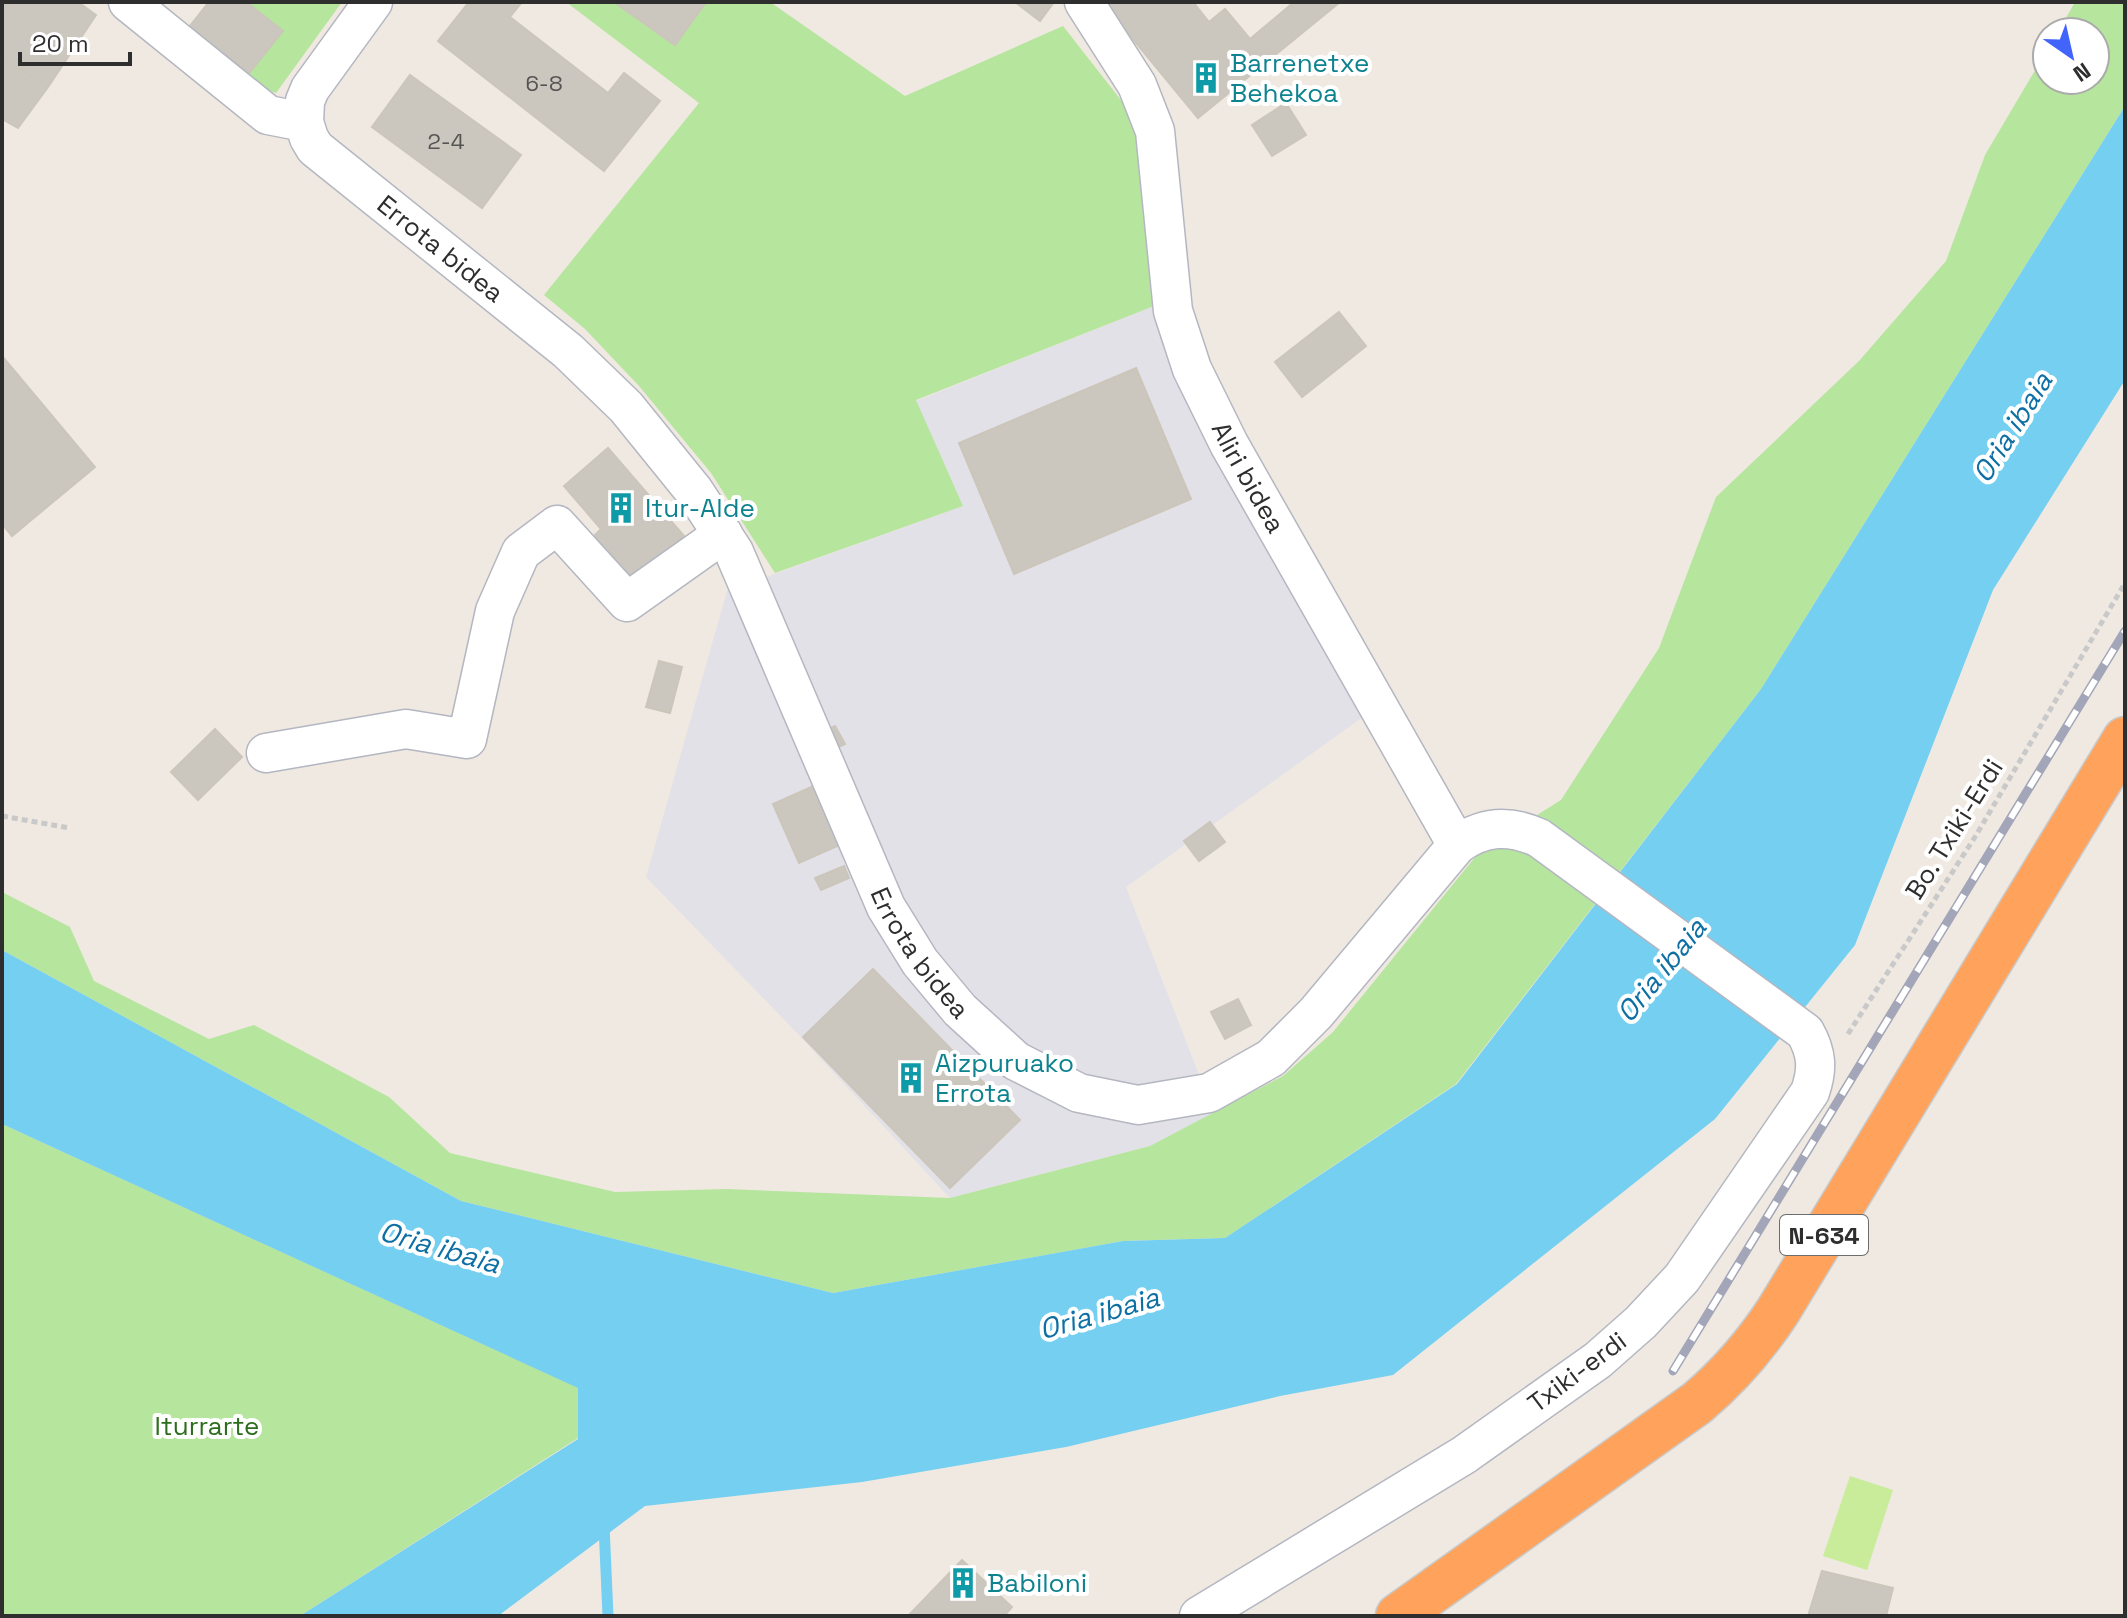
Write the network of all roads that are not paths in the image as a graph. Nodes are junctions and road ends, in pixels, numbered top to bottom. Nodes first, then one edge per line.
1 (128, 2) edge
2 (373, 2) edge
3 (1084, 2) edge
4 (304, 122) junction
5 (723, 534) junction
6 (2125, 739) edge
7 (266, 753) dead end
8 (1457, 845) junction
9 (1199, 1616) edge
10 (1398, 1616) edge

1 - 4 street
2 - 4 street
3 - 8 street, Aliri bidea
4 - 5 street, Errota bidea
5 - 7 street
5 - 8 street, Errota bidea
6 - 10 highway, N-634
8 - 9 street, Txiki-erdi

